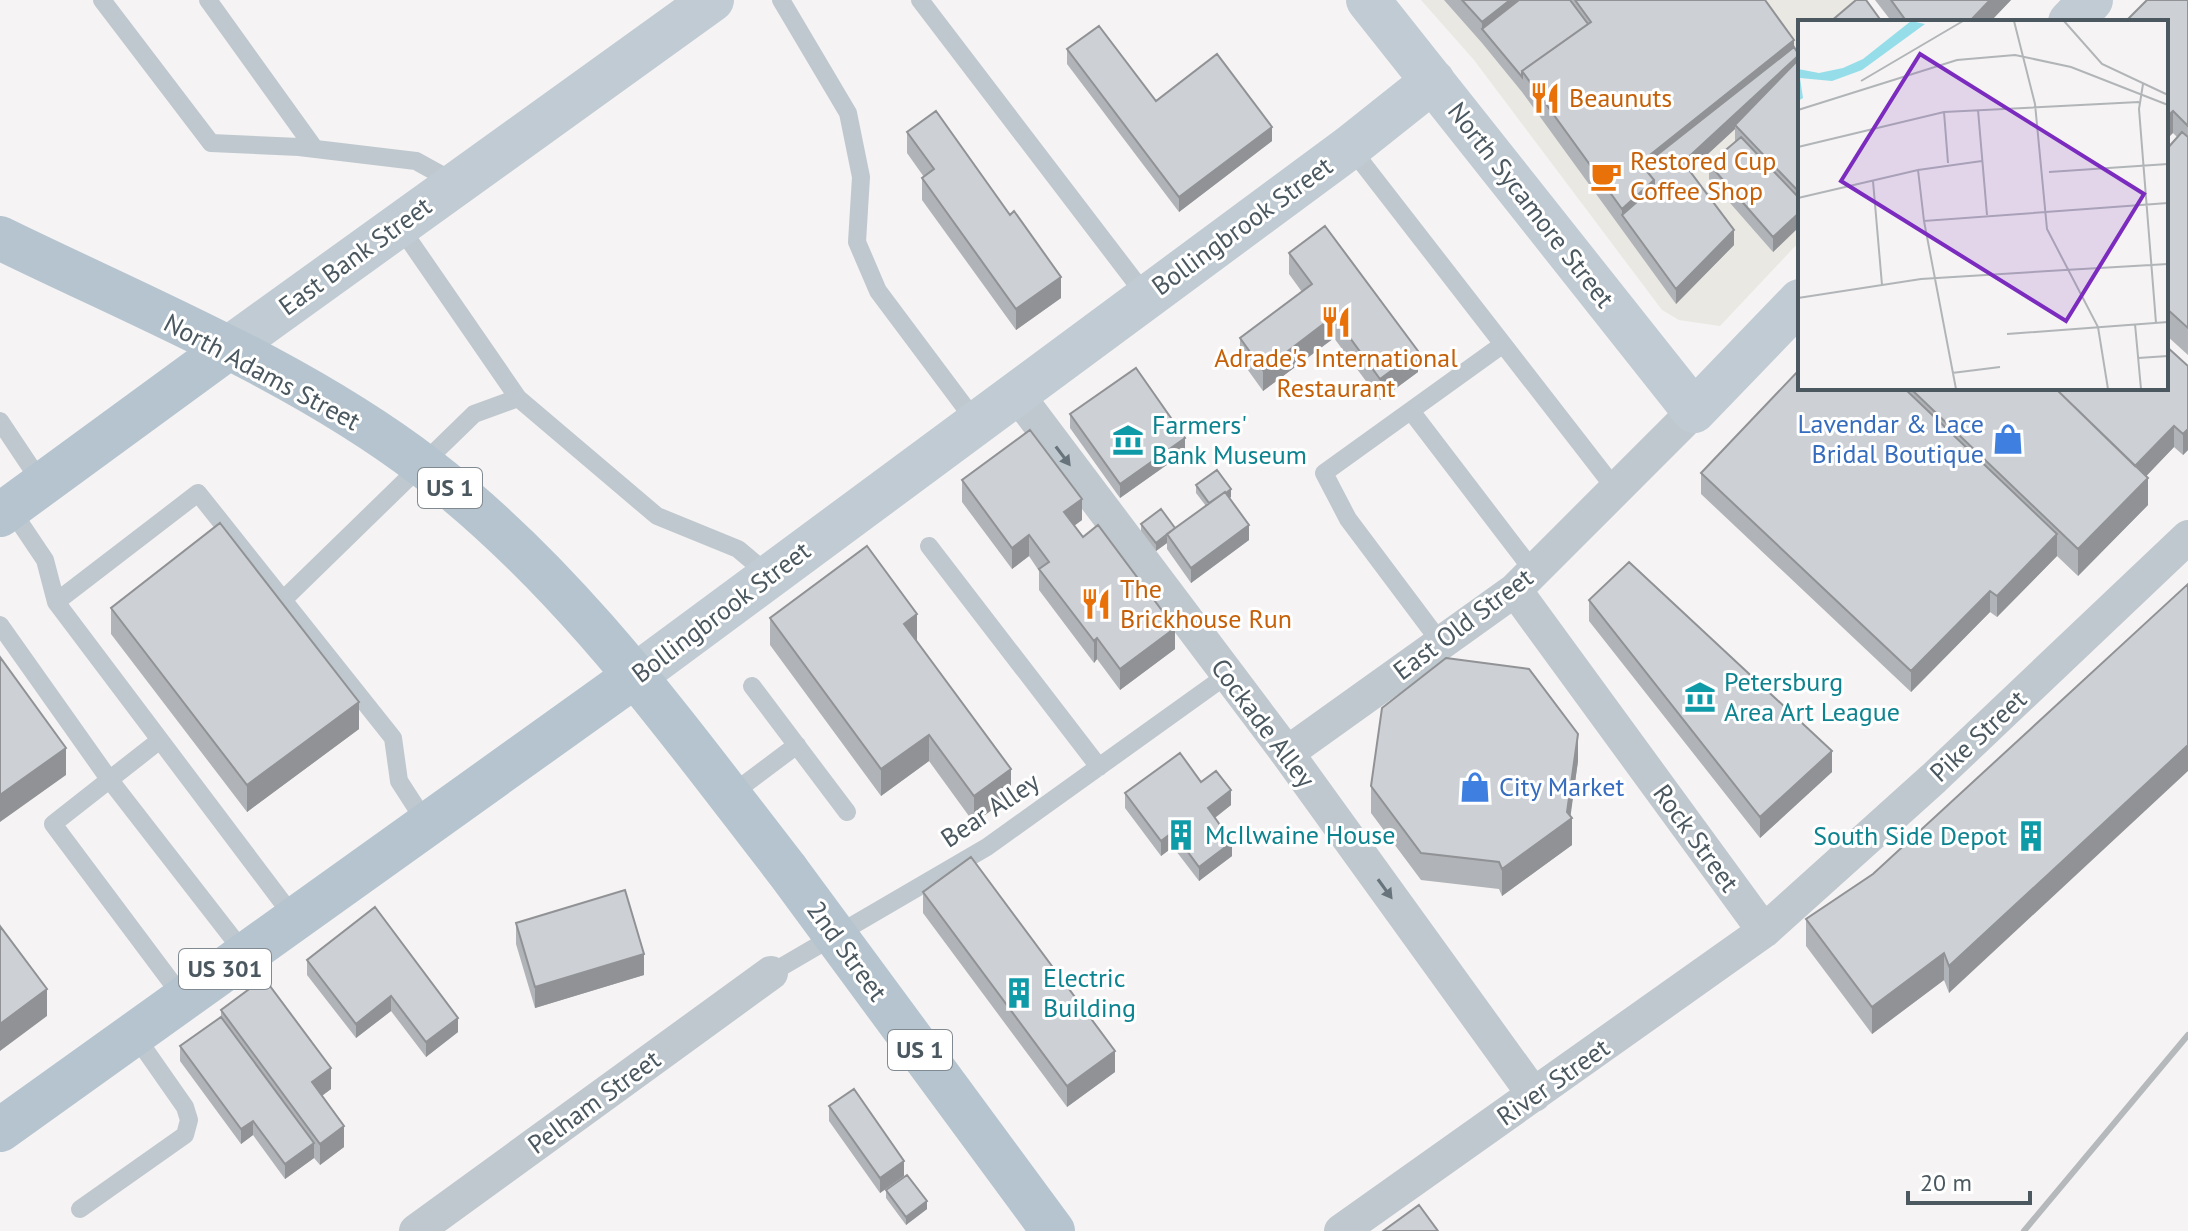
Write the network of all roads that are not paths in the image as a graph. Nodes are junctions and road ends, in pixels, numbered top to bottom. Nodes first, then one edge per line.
1 (102, 0) edge
2 (208, 0) edge
3 (712, 0) edge
4 (781, 0) edge
5 (920, 0) edge
6 (1368, 0) edge
7 (2091, 0) edge
8 (2072, 20) edge
9 (1433, 81) junction
10 (1350, 147) junction
11 (315, 149) junction
12 (456, 183) junction
13 (398, 224) junction
14 (0, 238) edge
15 (1146, 296) junction
16 (1798, 303) edge
17 (1502, 345) junction
18 (227, 349) junction
19 (1016, 393) junction
20 (518, 398) junction
21 (1411, 411) junction
22 (1694, 411) junction
23 (0, 421) edge
24 (976, 422) junction
25 (424, 466) junction
26 (1617, 491) junction
27 (17, 502) edge
28 (2188, 537) edge
29 (929, 546) dead end
30 (769, 576) junction
31 (1525, 581) junction
32 (283, 600) junction
33 (56, 602) junction
34 (0, 625) edge
35 (1441, 643) junction
36 (636, 675) junction
37 (1227, 675) junction
38 (752, 686) dead end
39 (160, 740) junction
40 (797, 745) junction
41 (1287, 753) junction
42 (1099, 767) junction
43 (109, 779) junction
44 (729, 796) junction
45 (847, 812) dead end
46 (428, 826) junction
47 (295, 919) junction
48 (1764, 931) junction
49 (245, 954) junction
50 (771, 973) joint
51 (184, 999) junction
52 (134, 1034) junction
53 (1534, 1095) junction
54 (0, 1130) edge
55 (80, 1209) dead end
56 (416, 1231) edge
57 (1053, 1231) edge
58 (1341, 1231) edge

1 - 11 lane
2 - 11 lane
3 - 12 main road, East Bank Street
4 - 24 lane
5 - 15 lane
6 - 9 main road, North Sycamore Street
7 - 8 main road
9 - 10 main road, Bollingbrook Street
9 - 22 main road, North Sycamore Street
10 - 15 main road, Bollingbrook Street
10 - 17 lane
11 - 12 lane
12 - 13 main road, East Bank Street
13 - 18 main road, East Bank Street
13 - 20 lane
14 - 18 main road, North Adams Street / US 1
15 - 19 main road, Bollingbrook Street
16 - 22 main road
17 - 21 lane
17 - 26 lane
18 - 25 main road, North Adams Street / US 1
18 - 27 main road, East Bank Street
19 - 24 main road, Bollingbrook Street
19 -> 37 street, Cockade Alley
20 - 25 lane
20 - 30 lane
21 - 31 lane
21 - 35 lane
22 - 26 street, East Old Street
23 - 27 lane
24 - 30 main road, Bollingbrook Street
25 - 32 lane
25 - 36 main road, North Adams Street / US 1
26 - 31 street, East Old Street
27 - 33 lane
28 - 48 street, Pike Street
29 - 42 lane
30 - 36 main road, Bollingbrook Street
31 - 35 street, East Old Street
31 - 48 street, Rock Street
32 - 33 lane
32 - 46 lane
33 - 39 lane
34 - 43 lane
35 - 41 street, East Old Street
36 - 44 main road, 2nd Street / US 1
36 - 46 main road, Bollingbrook Street / US 301
37 - 41 street, Cockade Alley
37 - 42 lane, Bear Alley
38 - 40 lane
39 - 43 lane
39 - 47 lane
40 - 44 lane
40 - 45 lane
41 -> 53 street, Cockade Alley
42 - 50 lane, Bear Alley
43 - 49 lane
43 - 51 lane
44 - 57 main road, 2nd Street / US 1, bridge
46 - 47 main road, Bollingbrook Street / US 301
47 - 49 main road, Bollingbrook Street / US 301
48 - 53 street, River Street
49 - 51 main road, Bollingbrook Street / US 301
50 - 56 street, Pelham Street
51 - 52 main road, Bollingbrook Street / US 301
52 - 54 main road, Bollingbrook Street / US 301
52 - 55 lane
53 - 58 street, River Street

